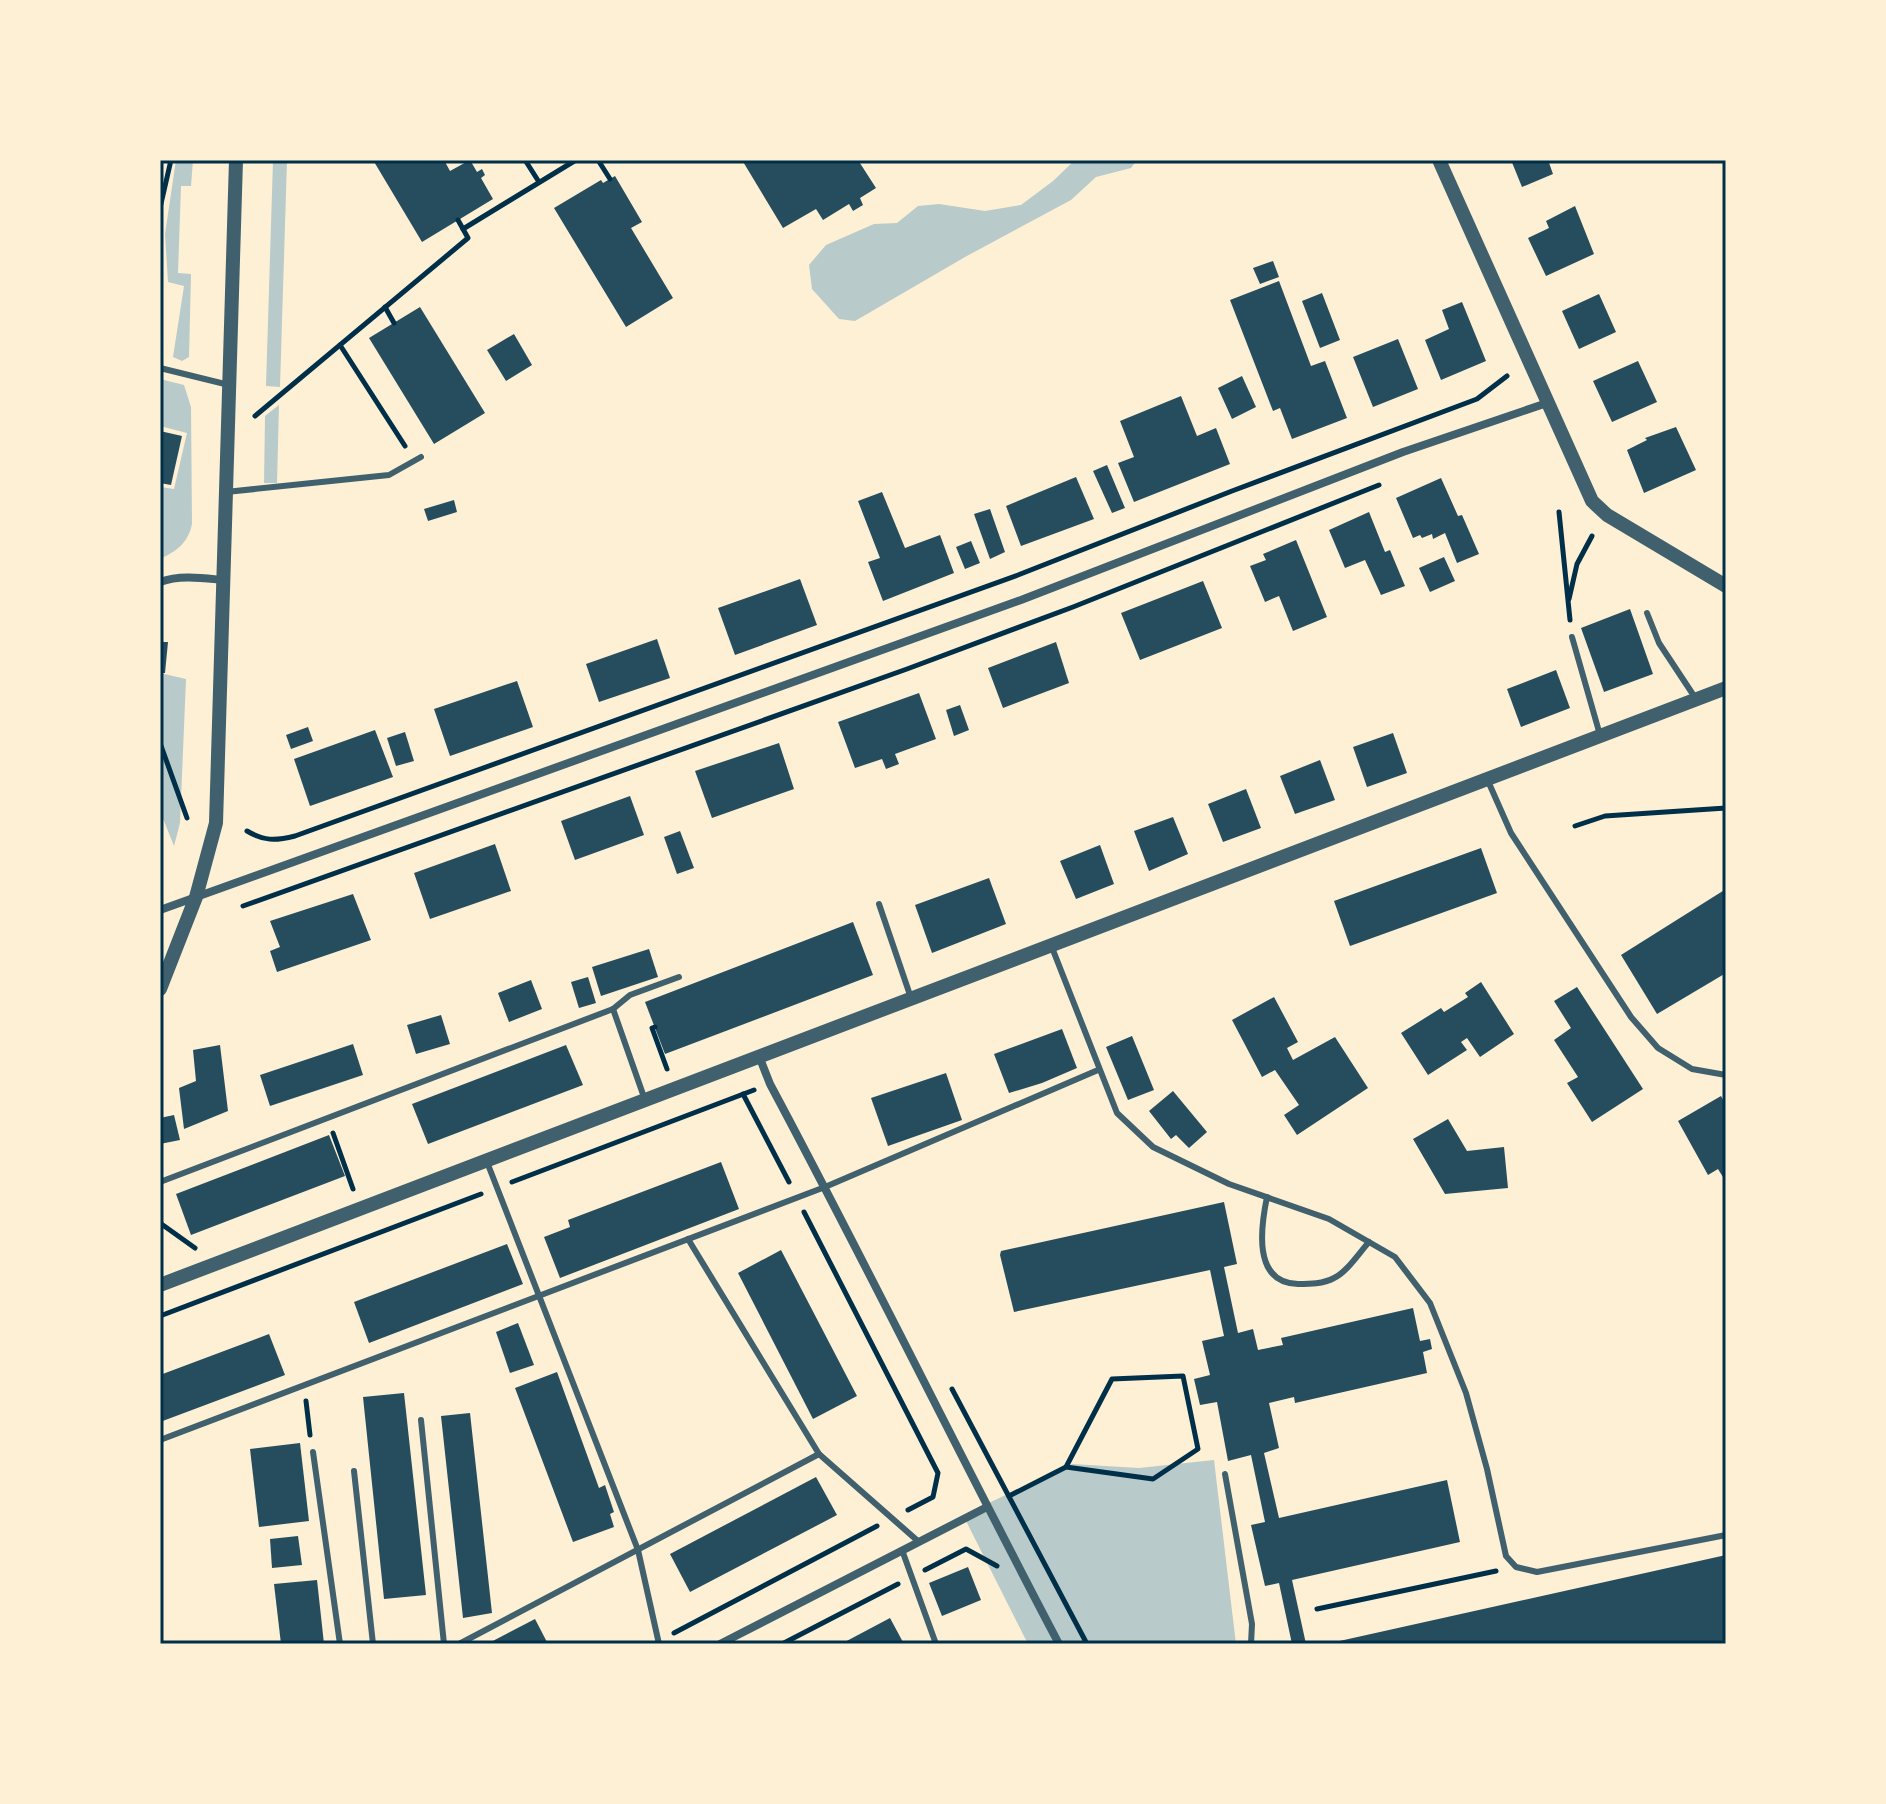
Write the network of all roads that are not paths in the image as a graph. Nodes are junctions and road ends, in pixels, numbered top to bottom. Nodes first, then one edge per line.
1 (236, 160) edge
2 (1439, 160) edge
3 (160, 368) edge
4 (229, 385) junction
5 (1547, 403) junction
6 (418, 459) road end
7 (225, 493) junction
8 (223, 580) junction
9 (160, 582) edge
10 (1726, 586) edge
11 (1647, 613) dead end
12 (1572, 637) road end
13 (1726, 688) edge
14 (1696, 699) junction
15 (1600, 735) junction
16 (1486, 778) junction
17 (196, 897) junction
18 (879, 904) dead end
19 (160, 910) edge
20 (1051, 945) junction
21 (679, 977) dead end
22 (160, 989) edge
23 (911, 998) junction
24 (613, 1009) junction
25 (759, 1056) junction
26 (1098, 1070) junction
27 (1726, 1075) edge
28 (645, 1100) junction
29 (487, 1160) junction
30 (160, 1182) edge
31 (825, 1187) junction
32 (1267, 1197) junction
33 (688, 1239) junction
34 (1369, 1242) junction
35 (160, 1285) edge
36 (541, 1295) junction
37 (421, 1420) dead end
38 (160, 1440) edge
39 (313, 1452) dead end
40 (819, 1454) junction
41 (354, 1471) dead end
42 (1225, 1474) dead end
43 (987, 1507) junction
44 (1726, 1535) edge
45 (919, 1542) junction
46 (638, 1550) junction
47 (902, 1550) junction
48 (659, 1642) edge
49 (340, 1644) edge
50 (373, 1644) edge
51 (444, 1644) edge
52 (459, 1644) edge
53 (720, 1644) edge
54 (936, 1644) edge
55 (1059, 1644) edge
56 (1251, 1644) edge

1 - 4 street
2 - 5 street
3 - 4 lane
4 - 7 street
5 - 10 street
5 - 17 street
6 - 7 lane
7 - 8 street
8 - 9 street
8 - 17 street
11 - 14 lane
12 - 15 lane
13 - 14 street
14 - 15 street
15 - 16 street
16 - 20 street
16 - 27 lane
17 - 19 street
17 - 22 street
18 - 23 lane
20 - 23 street
20 - 26 lane
21 - 24 lane
23 - 25 street
24 - 28 lane
24 - 30 lane
25 - 28 street
25 - 31 street
26 - 31 lane
26 - 32 lane
28 - 29 street
29 - 35 street
29 - 36 lane
31 - 33 lane
31 - 43 street
32 - 34 lane
32 - 34 lane
33 - 36 lane
33 - 40 lane
34 - 44 lane
36 - 38 lane
36 - 46 lane
37 - 51 lane
39 - 49 lane
40 - 45 lane
40 - 46 lane
41 - 50 lane
42 - 56 lane
43 - 45 street
43 - 55 street
45 - 47 street
46 - 48 lane
46 - 52 lane
47 - 53 street
47 - 54 lane

